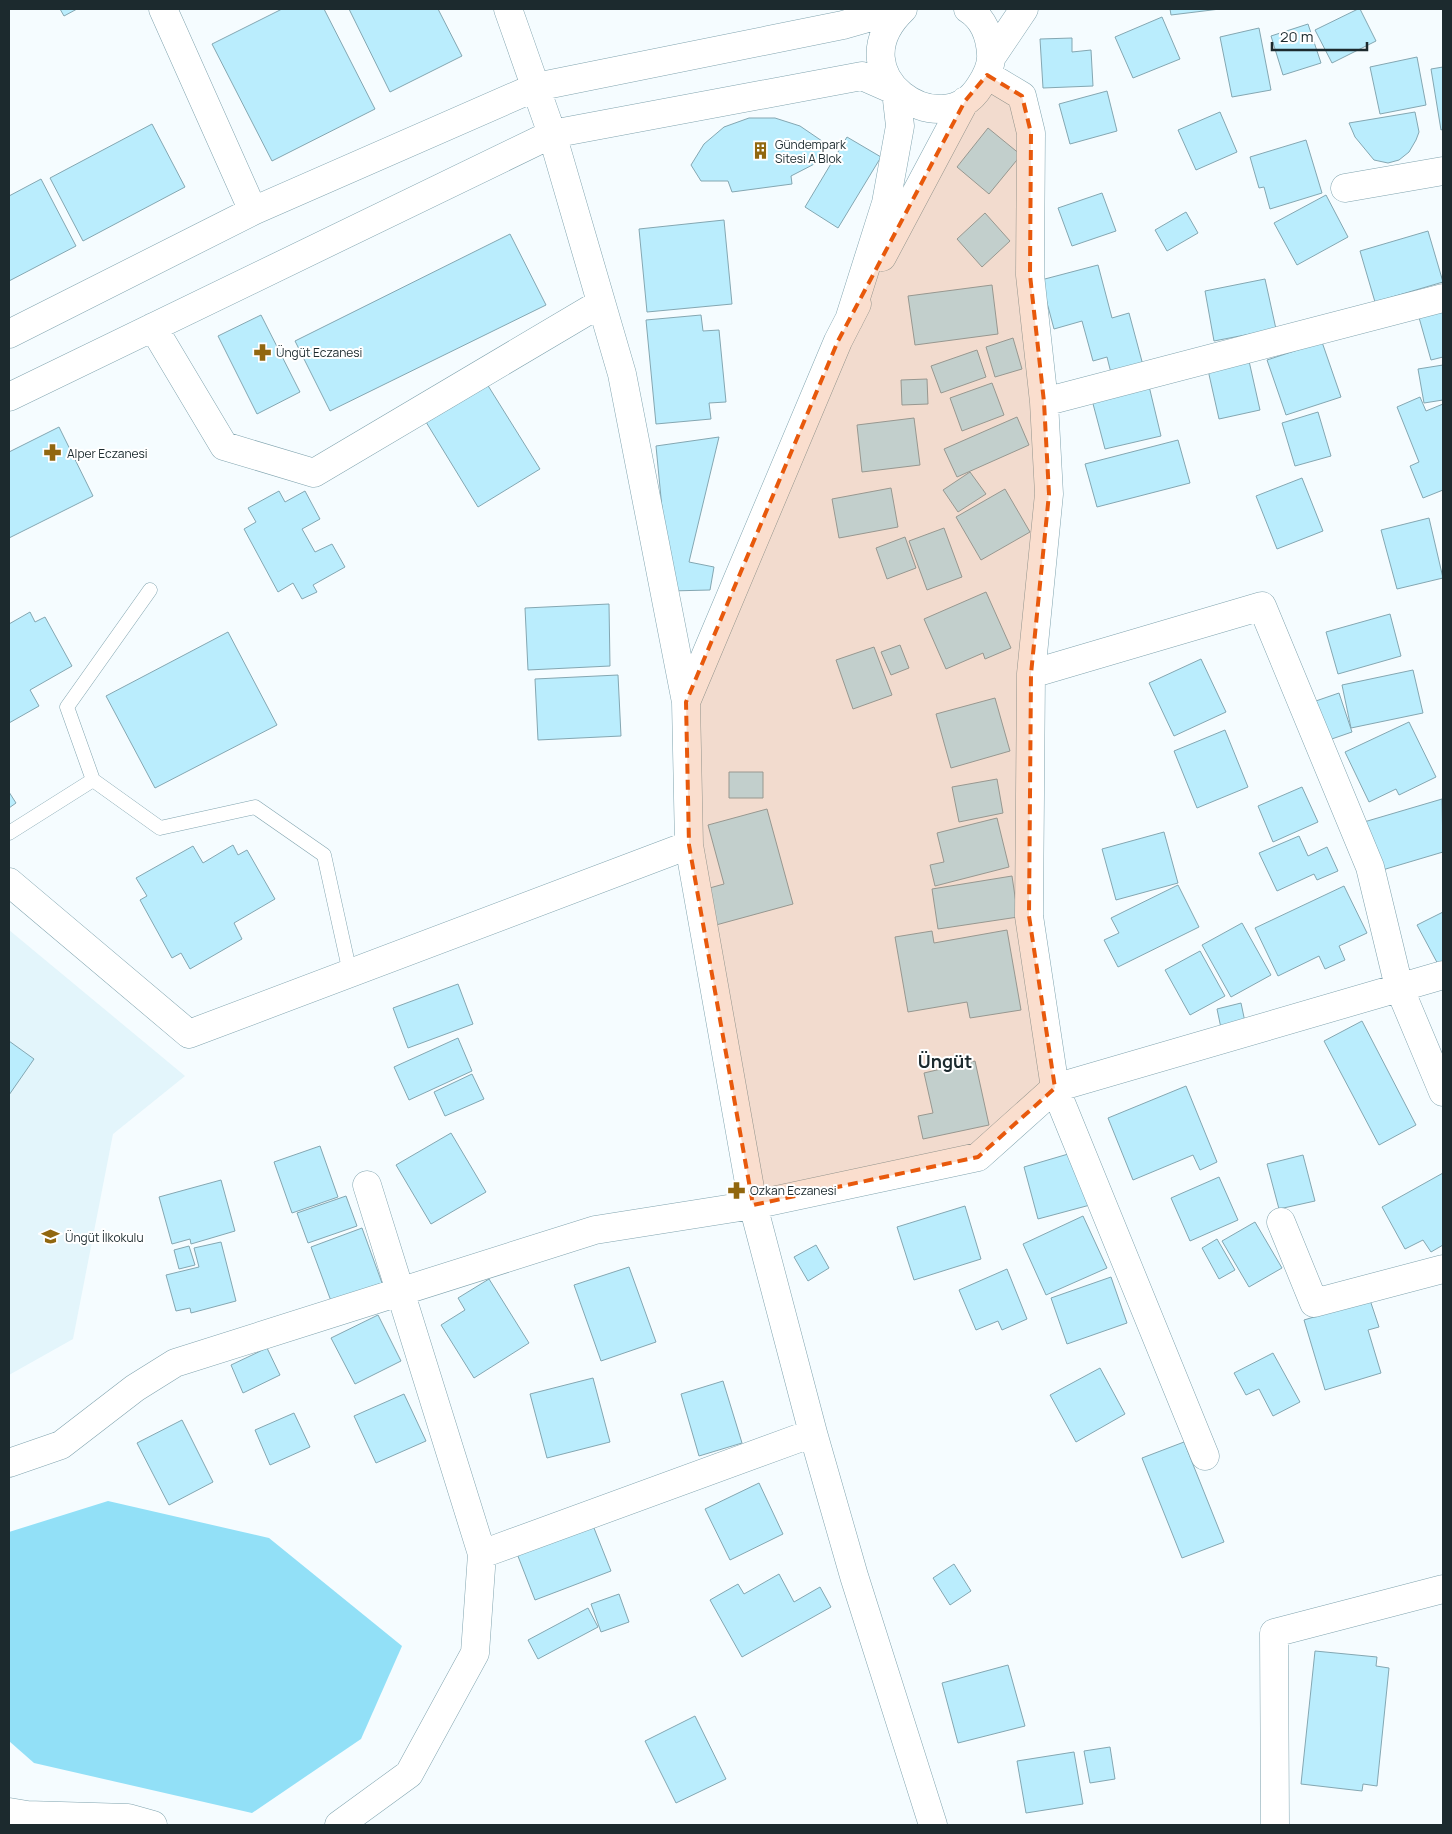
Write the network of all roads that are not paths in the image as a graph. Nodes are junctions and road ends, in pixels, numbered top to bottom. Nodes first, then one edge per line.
1 (163, 9) edge
2 (508, 9) edge
3 (899, 9) edge
4 (903, 9) edge
5 (968, 9) edge
6 (1024, 9) edge
7 (989, 67) junction
8 (536, 87) junction
9 (896, 91) junction
10 (965, 101) junction
11 (552, 134) junction
12 (1443, 171) edge
13 (1345, 188) dead end
14 (253, 210) junction
15 (1443, 298) edge
16 (601, 303) junction
17 (849, 320) junction
18 (153, 327) junction
19 (9, 334) edge
20 (9, 397) edge
21 (1044, 402) junction
22 (150, 590) dead end
23 (1031, 674) junction
24 (686, 702) junction
25 (93, 780) junction
26 (9, 833) edge
27 (689, 845) junction
28 (9, 882) edge
29 (350, 973) junction
30 (1443, 975) edge
31 (1399, 987) junction
32 (1055, 1088) junction
33 (1443, 1092) edge
34 (367, 1185) dead end
35 (753, 1205) junction
36 (1281, 1222) dead end
37 (1443, 1269) edge
38 (400, 1292) junction
39 (813, 1433) junction
40 (1204, 1456) dead end
41 (9, 1464) edge
42 (482, 1554) junction
43 (1443, 1589) edge
44 (19, 1817) edge
45 (153, 1825) edge
46 (340, 1825) edge
47 (933, 1825) edge
48 (1275, 1825) edge

1 - 14 street
2 - 8 street
3 - 8 street
4 - 9 street
5 - 7 street
6 - 7 street
7 - 10 street
7 - 21 street
8 - 11 street
8 - 14 street
9 - 10 street
9 - 11 street
9 - 17 street
10 - 17 street
11 - 16 street
11 - 18 street
12 - 13 street
14 - 19 street
15 - 21 street
16 - 18 street
16 - 24 street
17 - 24 street
18 - 20 street
21 - 23 street
22 - 25 lane
23 - 31 street
23 - 32 street
24 - 27 street
25 - 26 lane
25 - 29 lane
27 - 29 street
27 - 35 street
28 - 29 street
30 - 31 street
31 - 32 street
31 - 33 street
32 - 35 street
32 - 40 street
34 - 38 street
35 - 38 street
35 - 39 street
36 - 37 street
38 - 41 street
38 - 42 street
39 - 42 street
39 - 47 street
42 - 46 street
43 - 48 street
44 - 45 street

